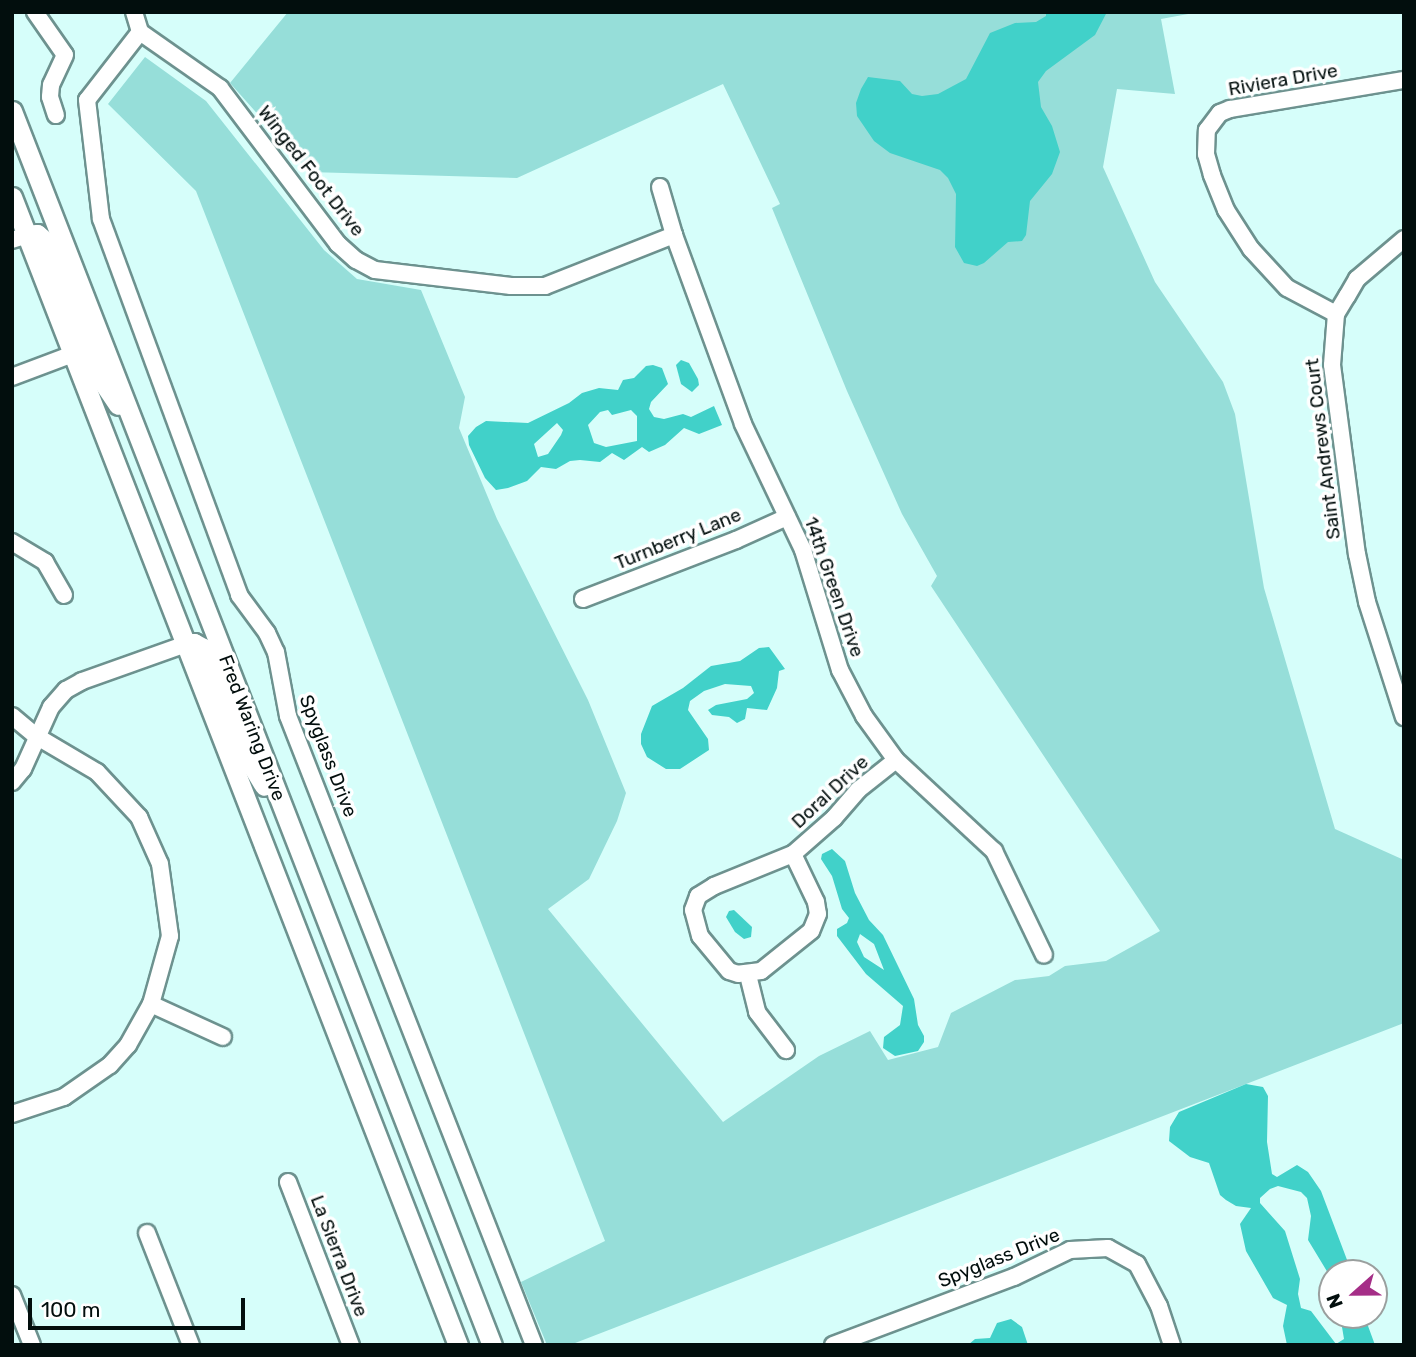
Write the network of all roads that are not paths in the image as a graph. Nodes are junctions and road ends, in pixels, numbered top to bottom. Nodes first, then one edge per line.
1 (35, 12) edge
2 (134, 12) edge
3 (140, 32) junction
4 (1404, 80) edge
5 (12, 111) edge
6 (56, 115) dead end
7 (660, 187) dead end
8 (12, 197) edge
9 (674, 235) junction
10 (20, 238) edge
11 (1404, 239) edge
12 (1336, 314) junction
13 (73, 354) junction
14 (12, 377) edge
15 (134, 425) junction
16 (787, 517) junction
17 (12, 542) edge
18 (64, 595) dead end
19 (583, 599) dead end
20 (186, 644) junction
21 (1397, 676) edge
22 (12, 716) edge
23 (1404, 717) edge
24 (36, 736) junction
25 (895, 761) junction
26 (12, 782) edge
27 (289, 825) junction
28 (793, 854) junction
29 (1044, 954) dead end
30 (748, 975) junction
31 (151, 1003) junction
32 (223, 1037) dead end
33 (786, 1050) dead end
34 (12, 1114) edge
35 (288, 1182) dead end
36 (147, 1233) dead end
37 (12, 1296) edge
38 (835, 1344) edge
39 (32, 1345) edge
40 (191, 1345) edge
41 (351, 1345) edge
42 (457, 1345) edge
43 (492, 1345) edge
44 (534, 1345) edge
45 (1172, 1345) edge

1 - 6 street
2 - 3 street
3 - 9 street, Winged Foot Drive
3 - 44 street, Spyglass Drive
4 - 12 street, Riviera Drive
5 - 15 main road, Fred Waring Drive
7 - 9 street, 14th Green Drive
8 - 10 main road, Fred Waring Drive
9 - 16 street, 14th Green Drive
10 - 13 main road, Fred Waring Drive
10 - 15 main road
11 - 12 street, Saint Andrews Court
12 - 21 street, Saint Andrews Court
13 - 14 street
13 - 20 main road, Fred Waring Drive
15 - 27 main road, Fred Waring Drive
16 - 19 street, Turnberry Lane
16 - 25 street, 14th Green Drive
17 - 18 street
20 - 24 street
20 - 27 main road
20 - 42 main road, Fred Waring Drive
21 - 23 street, Saint Andrews Court
22 - 24 street
24 - 26 street
24 - 31 street
25 - 28 street, Doral Drive
25 - 29 street, 14th Green Drive
27 - 43 main road, Fred Waring Drive
28 - 30 street, Doral Drive
28 - 30 street, Doral Drive
30 - 33 street
31 - 32 street
31 - 34 street
35 - 41 street, La Sierra Drive
36 - 40 street
37 - 39 street
38 - 45 street, Spyglass Drive

